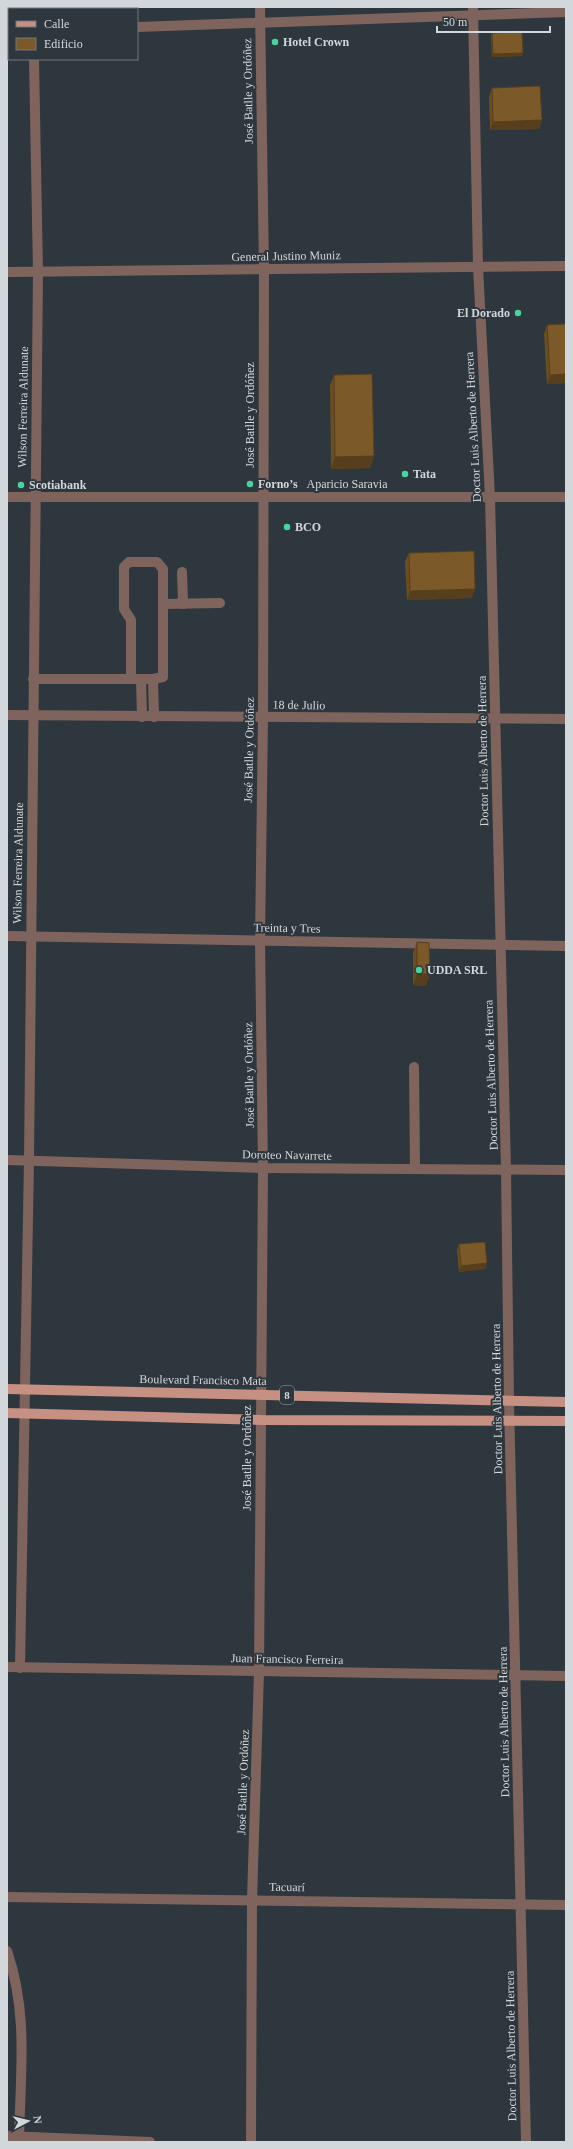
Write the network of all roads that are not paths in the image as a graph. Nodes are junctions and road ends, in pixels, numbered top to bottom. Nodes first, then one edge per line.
1 (260, 7) edge
2 (473, 12) edge
3 (566, 12) edge
4 (260, 21) junction
5 (138, 27) edge
6 (34, 60) edge
7 (566, 266) edge
8 (478, 267) junction
9 (264, 270) junction
10 (7, 272) edge
11 (38, 272) junction
12 (7, 497) edge
13 (35, 497) junction
14 (263, 497) junction
15 (490, 497) junction
16 (566, 497) edge
17 (182, 572) dead end
18 (220, 603) dead end
19 (163, 604) junction
20 (183, 604) junction
21 (33, 679) junction
22 (130, 679) junction
23 (141, 679) junction
24 (153, 679) junction
25 (7, 715) edge
26 (33, 716) junction
27 (142, 717) junction
28 (154, 717) junction
29 (263, 717) junction
30 (566, 719) edge
31 (495, 720) junction
32 (7, 936) edge
33 (31, 936) junction
34 (260, 940) junction
35 (500, 945) junction
36 (566, 946) edge
37 (414, 1067) dead end
38 (7, 1160) edge
39 (29, 1160) junction
40 (262, 1168) junction
41 (415, 1169) junction
42 (506, 1170) junction
43 (566, 1170) edge
44 (7, 1389) edge
45 (26, 1389) junction
46 (261, 1394) junction
47 (509, 1401) junction
48 (566, 1402) edge
49 (7, 1413) edge
50 (25, 1413) junction
51 (261, 1420) junction
52 (510, 1420) junction
53 (566, 1421) edge
54 (7, 1667) edge
55 (20, 1668) junction
56 (259, 1672) junction
57 (516, 1675) junction
58 (566, 1676) edge
59 (7, 1897) edge
60 (252, 1900) junction
61 (520, 1905) junction
62 (566, 1905) edge
63 (7, 1951) edge
64 (7, 2136) edge
65 (19, 2139) edge
66 (150, 2142) edge
67 (251, 2142) edge
68 (526, 2142) edge

1 - 4 street, José Batlle y Ordóñez
2 - 3 street
2 - 4 street
2 - 8 street, Doctor Luis Alberto de Herrera
4 - 5 street
4 - 9 street, José Batlle y Ordóñez
6 - 11 street, Wilson Ferreira Aldunate
7 - 8 street, General Justino Muniz
8 - 9 street, General Justino Muniz
8 - 15 street, Doctor Luis Alberto de Herrera
9 - 11 street, General Justino Muniz
9 - 14 street, José Batlle y Ordóñez
10 - 11 street, General Justino Muniz
11 - 13 street, Wilson Ferreira Aldunate
12 - 13 street, Aparicio Saravia
13 - 14 street, Aparicio Saravia
13 - 21 street, Wilson Ferreira Aldunate
14 - 15 street, Aparicio Saravia
14 - 29 street, José Batlle y Ordóñez
15 - 16 street, Aparicio Saravia
15 - 31 street, Doctor Luis Alberto de Herrera
17 - 20 street
18 - 20 street
19 - 20 street
19 - 22 street
19 - 24 street
21 - 22 street
21 - 26 street, Wilson Ferreira Aldunate
22 - 23 street
23 - 24 street
23 - 27 street
24 - 28 street
25 - 26 street, 18 de Julio
26 - 27 street, 18 de Julio
26 - 33 street, Wilson Ferreira Aldunate
27 - 28 street, 18 de Julio
28 - 29 street, 18 de Julio
29 - 31 street, 18 de Julio
29 - 34 street, José Batlle y Ordóñez
30 - 31 street, 18 de Julio
31 - 35 street, Doctor Luis Alberto de Herrera
32 - 33 street, Treinta y Tres
33 - 34 street, Treinta y Tres
33 - 39 street, Wilson Ferreira Aldunate
34 - 35 street, Treinta y Tres
34 - 40 street, José Batlle y Ordóñez
35 - 36 street, Treinta y Tres
35 - 42 street, Doctor Luis Alberto de Herrera
37 - 41 street
38 - 39 street, Doroteo Navarrete
39 - 40 street, Doroteo Navarrete
39 - 45 street, Wilson Ferreira Aldunate
40 - 41 street, Doroteo Navarrete
40 - 46 street, José Batlle y Ordóñez
41 - 42 street, Doroteo Navarrete
42 - 43 street, Doroteo Navarrete
42 - 47 street, Doctor Luis Alberto de Herrera
44 - 45 main road, Boulevard Francisco Mata / 8
45 - 46 main road, Boulevard Francisco Mata / 8
45 - 50 street, Wilson Ferreira Aldunate
46 - 47 main road, Boulevard Francisco Mata / 8
46 - 51 street, José Batlle y Ordóñez
47 - 48 main road, Boulevard Francisco Mata / 8
47 - 52 street, Doctor Luis Alberto de Herrera
49 - 50 main road, 8
50 - 51 main road, 8
50 - 55 street, Wilson Ferreira Aldunate
51 - 52 main road, 8
51 - 56 street, José Batlle y Ordóñez
52 - 53 main road, 8
52 - 57 street, Doctor Luis Alberto de Herrera
54 - 55 street, Juan Francisco Ferreira
55 - 56 street, Juan Francisco Ferreira
56 - 57 street, Juan Francisco Ferreira
56 - 60 street, José Batlle y Ordóñez
57 - 58 street, Juan Francisco Ferreira
57 - 61 street, Doctor Luis Alberto de Herrera
59 - 60 street, Tacuarí
60 - 61 street, Tacuarí
60 - 67 street, José Batlle y Ordóñez
61 - 62 street, Tacuarí
61 - 68 street, Doctor Luis Alberto de Herrera
63 - 65 street
64 - 65 street
65 - 66 street

